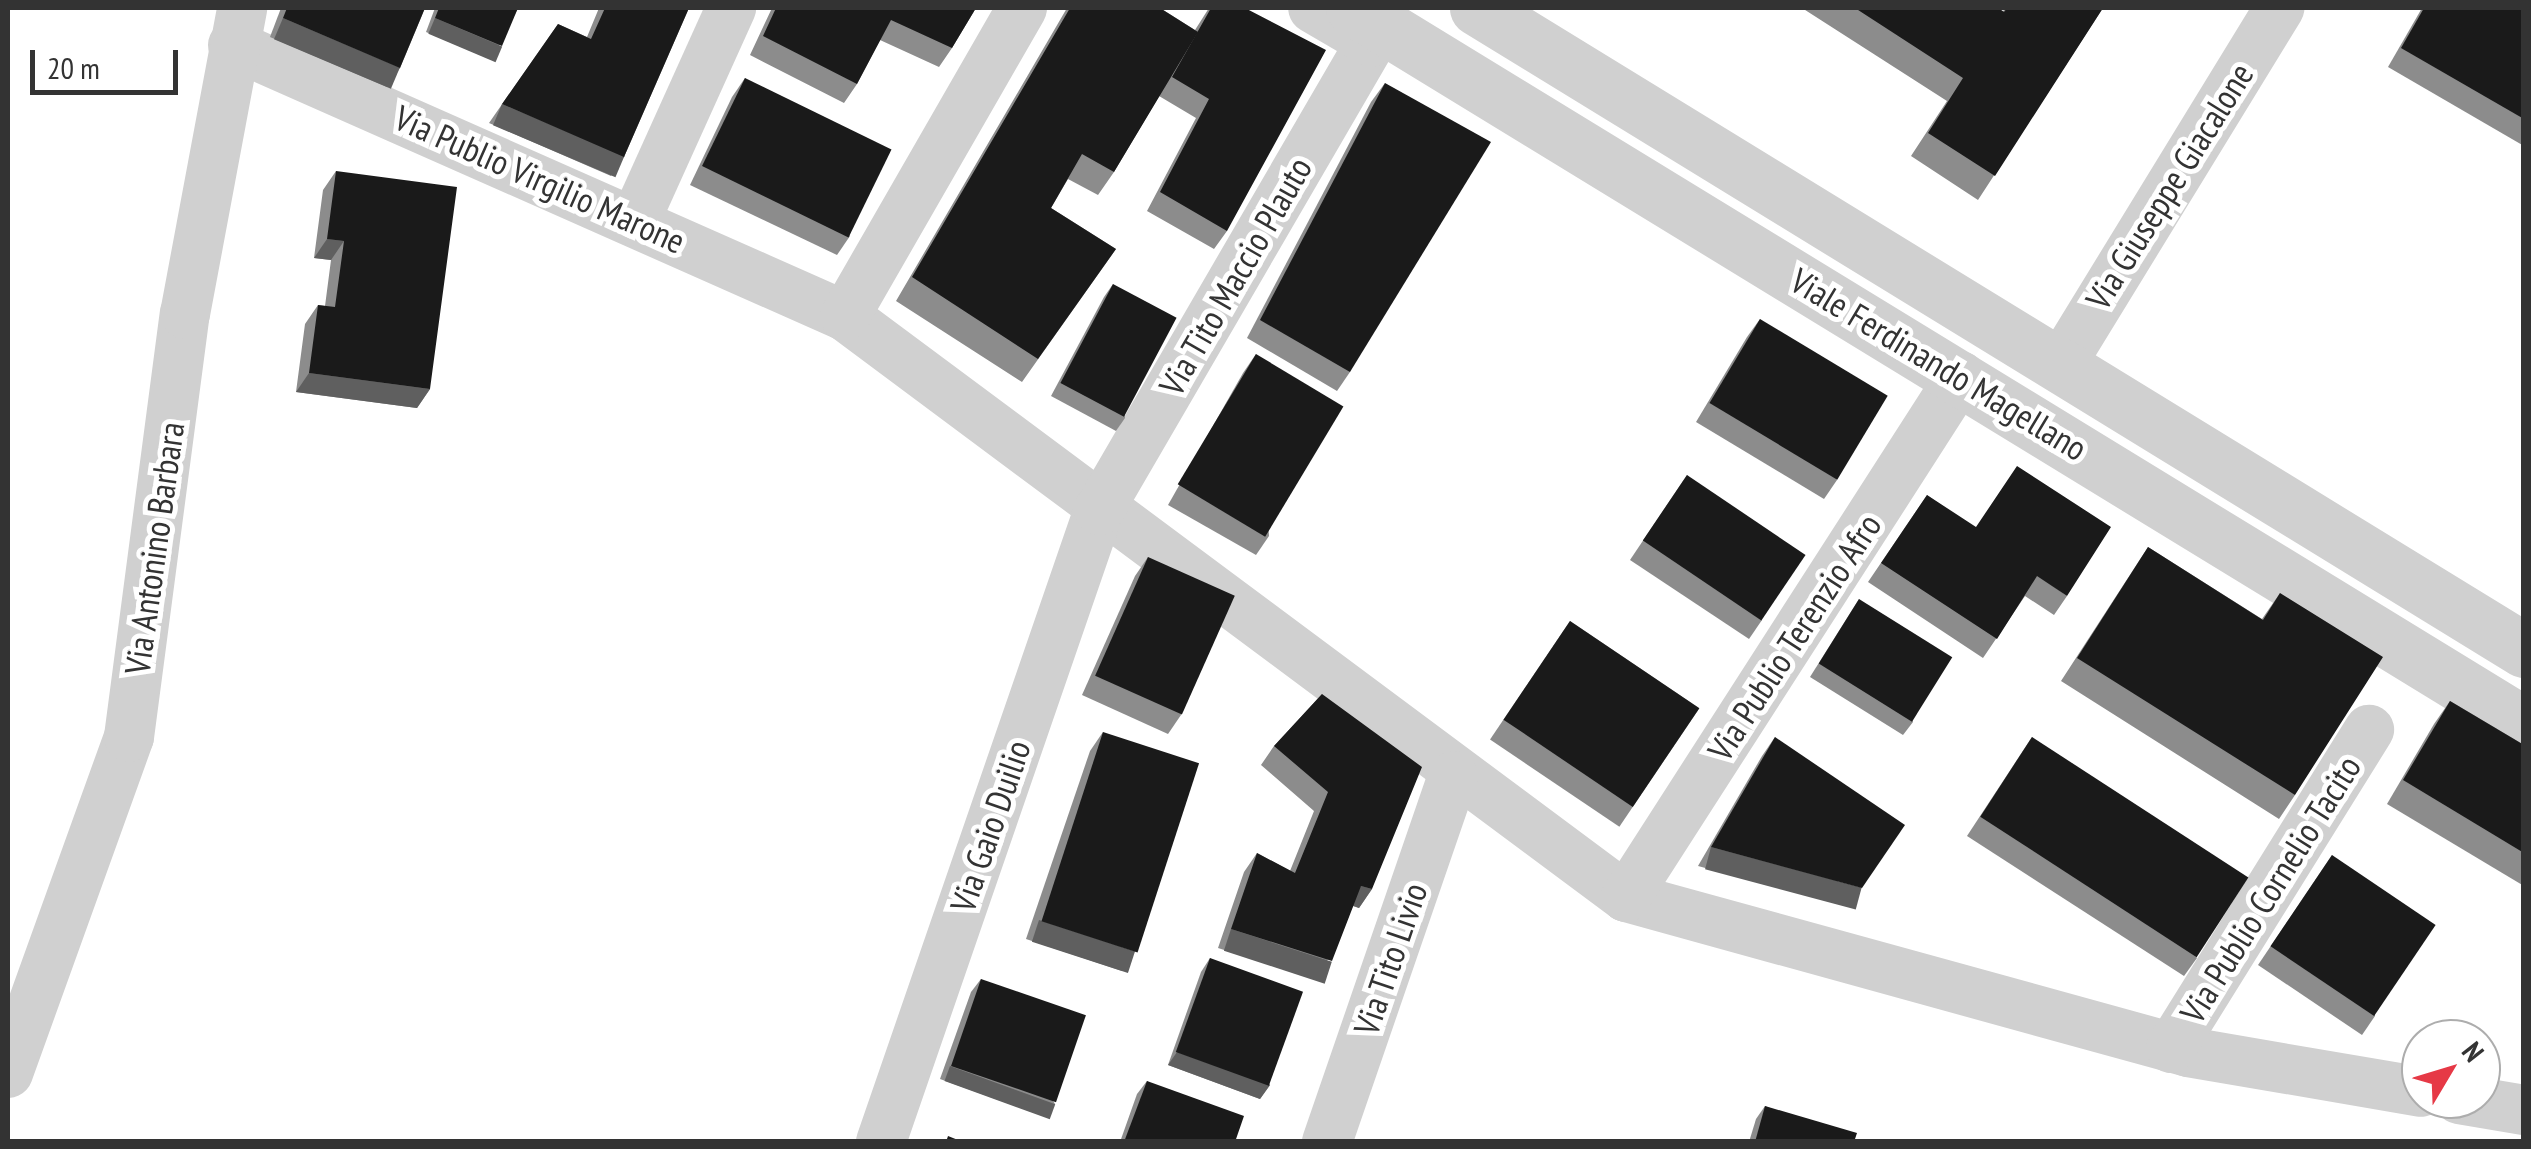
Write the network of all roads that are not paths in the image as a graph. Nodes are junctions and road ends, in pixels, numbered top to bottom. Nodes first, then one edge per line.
1 (731, 8) edge
2 (1022, 8) edge
3 (1313, 8) edge
4 (1477, 8) edge
5 (2279, 8) edge
6 (1362, 25) edge
7 (238, 26) edge
8 (635, 221) junction
9 (846, 316) junction
10 (2060, 366) junction
11 (1961, 376) junction
12 (1099, 510) junction
13 (2524, 650) edge
14 (2524, 724) edge
15 (2369, 730) dead end
16 (1453, 776) junction
17 (1626, 897) junction
18 (2172, 1048) junction
19 (8, 1073) edge
20 (2401, 1088) edge
21 (881, 1142) edge
22 (1327, 1142) edge

1 - 8 street
2 - 9 street
3 - 6 street
4 - 10 street, Viale Ferdinando Magellano
5 - 10 street, Via Giuseppe Giacalone
6 - 11 street, Viale Ferdinando Magellano
6 - 12 street, Via Tito Maccio Plauto
7 - 8 street, Via Publio Virgilio Marone
7 - 19 street, Via Antonino Barbara
8 - 9 street, Via Publio Virgilio Marone
9 - 12 street, Via Publio Virgilio Marone
10 - 13 street, Viale Ferdinando Magellano
11 - 14 street, Viale Ferdinando Magellano
11 - 17 street, Via Publio Terenzio Afro
12 - 16 street, Via Publio Virgilio Marone
12 - 21 street, Via Gaio Duilio
15 - 18 street, Via Publio Cornelio Tacito
16 - 17 street, Via Publio Virgilio Marone
16 - 22 street, Via Tito Livio
17 - 18 street, Via Publio Virgilio Marone
18 - 20 street, Via Publio Virgilio Marone

